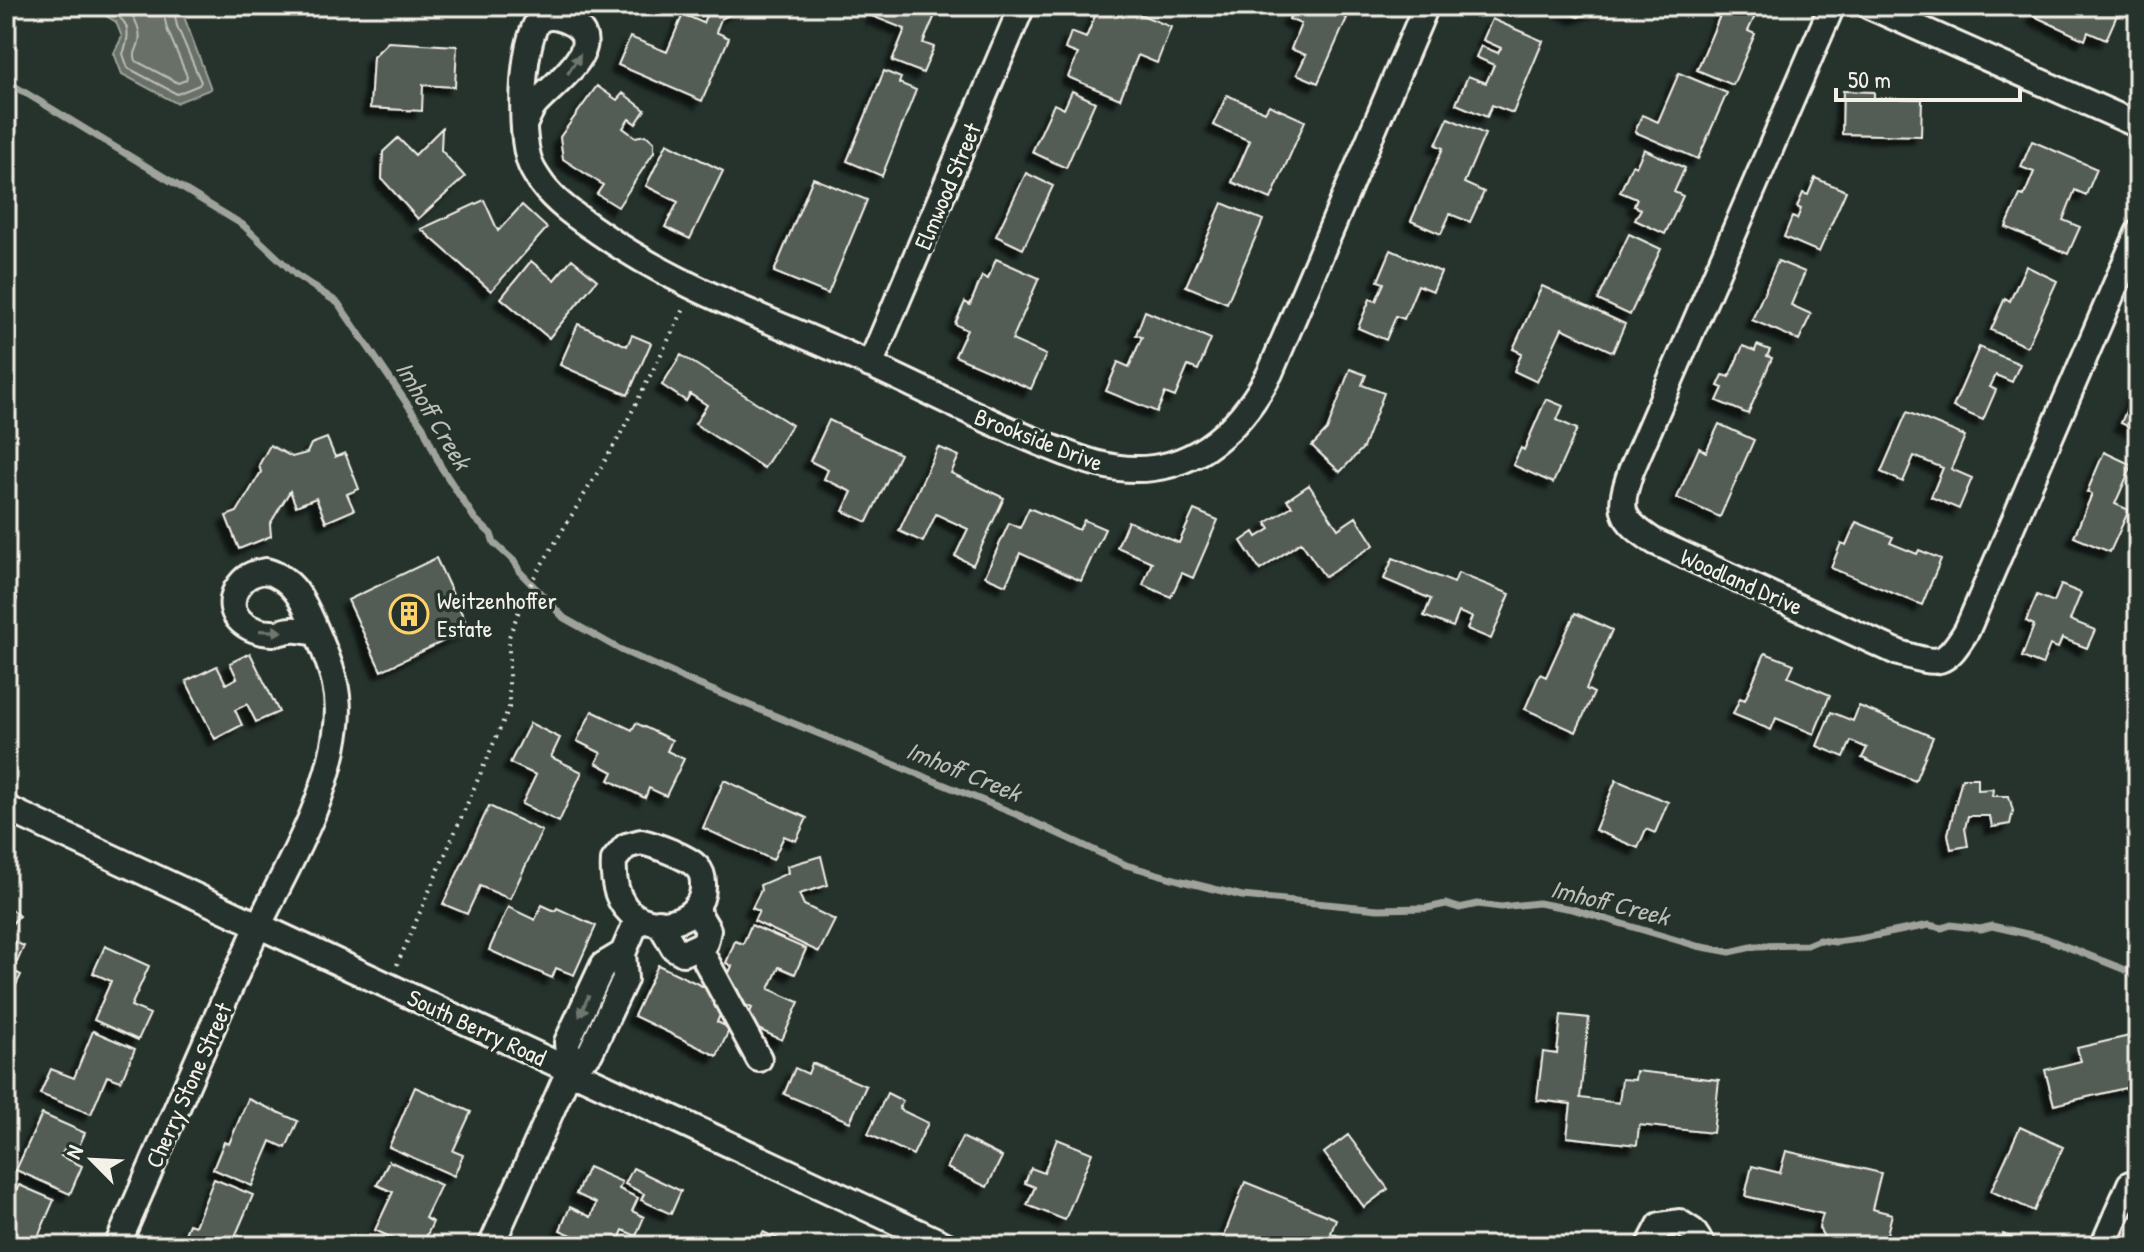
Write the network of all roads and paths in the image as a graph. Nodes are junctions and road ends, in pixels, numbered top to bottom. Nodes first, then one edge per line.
1 (1022, 6) edge
2 (1426, 6) edge
3 (1832, 6) edge
4 (1869, 6) edge
5 (525, 123) dead end
6 (2138, 125) edge
7 (2138, 233) edge
8 (693, 289) junction
9 (870, 365) junction
10 (317, 633) dead end
11 (6, 808) edge
12 (695, 908) junction
13 (649, 920) junction
14 (259, 924) junction
15 (698, 946) junction
16 (388, 985) junction
17 (759, 1059) dead end
18 (569, 1071) junction
19 (2130, 1184) dead end
20 (901, 1236) edge
21 (117, 1246) edge
22 (491, 1246) edge
23 (948, 1246) edge
24 (1649, 1246) edge
25 (1703, 1246) edge
26 (2103, 1246) edge

1 - 9 street, Elmwood Street
2 - 9 street, Brookside Drive
3 - 7 street, Woodland Drive
4 - 6 street
5 - 8 street, Brookside Drive
8 - 9 street, Brookside Drive
8 - 16 path
10 - 14 street, Cherry Stone Street
11 - 14 street, South Berry Road
12 - 13 street
12 - 13 street
12 - 15 street
13 - 15 street
13 - 18 street
14 - 16 street, South Berry Road
14 - 21 street, Cherry Stone Street
15 - 17 street
16 - 18 street, South Berry Road
18 - 20 street, South Berry Road
18 - 22 street
19 - 26 street
20 - 23 street, South Berry Road
24 - 25 street

